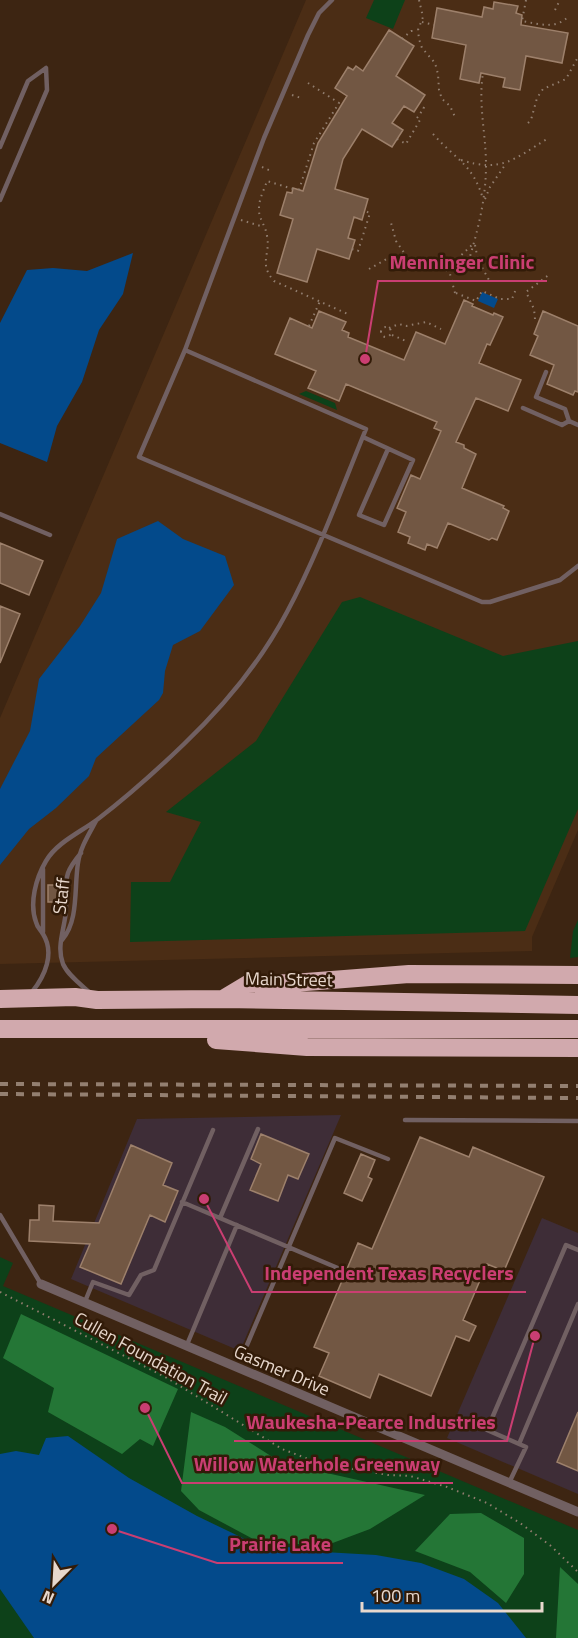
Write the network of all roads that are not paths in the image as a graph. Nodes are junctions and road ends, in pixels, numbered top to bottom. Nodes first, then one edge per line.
1 (332, 0) edge
2 (0, 147) edge
3 (0, 200) edge
4 (185, 351) junction
5 (546, 372) dead end
6 (523, 408) dead end
7 (568, 421) junction
8 (578, 425) edge
9 (363, 437) junction
10 (388, 449) junction
11 (0, 514) edge
12 (50, 535) dead end
13 (322, 535) junction
14 (578, 566) edge
15 (96, 821) junction
16 (81, 853) junction
17 (43, 866) junction
18 (43, 933) junction
19 (62, 940) junction
20 (48, 946) junction
21 (61, 947) junction
22 (578, 975) edge
23 (0, 999) edge
24 (26, 999) junction
25 (223, 999) junction
26 (97, 1000) junction
27 (578, 1005) edge
28 (76, 1028) junction
29 (0, 1029) edge
30 (578, 1029) edge
31 (578, 1048) edge
32 (405, 1120) dead end
33 (578, 1121) edge
34 (258, 1129) dead end
35 (213, 1130) dead end
36 (388, 1159) dead end
37 (182, 1202) junction
38 (0, 1215) edge
39 (220, 1218) junction
40 (237, 1226) junction
41 (289, 1247) junction
42 (578, 1250) edge
43 (340, 1269) dead end
44 (41, 1284) joint
45 (84, 1304) junction
46 (578, 1304) edge
47 (247, 1344) dead end
48 (186, 1347) junction
49 (519, 1444) junction
50 (509, 1484) junction
51 (578, 1512) edge

1 - 4 lane
2 - 3 lane
4 - 9 lane
4 - 13 lane
5 - 7 lane
6 - 7 lane
7 - 8 lane
9 - 10 lane
9 - 13 lane
10 - 10 lane
11 - 12 lane
13 - 14 lane
13 - 15 lane
15 - 16 lane
15 - 17 lane
16 - 19 lane, Staff
16 - 19 lane
17 - 18 lane
17 - 18 lane
18 - 20 lane
19 - 21 lane
20 - 21 lane
20 - 24 lane
21 - 26 lane
22 - 25 highway
23 - 24 highway, Main Street
24 - 26 highway, Main Street
25 - 26 highway, Main Street
25 - 27 highway, Main Street
28 - 29 highway
28 - 30 highway
28 - 31 highway
32 - 33 lane
34 - 39 lane
35 - 37 lane
36 - 41 lane
37 - 39 lane
37 - 45 lane
38 - 44 lane
39 - 40 lane
40 - 41 lane
40 - 48 lane
41 - 43 lane
41 - 47 lane
42 - 49 lane
44 - 45 street, Gasmer Drive
45 - 48 street, Gasmer Drive
46 - 49 lane
48 - 50 street, Gasmer Drive
49 - 50 lane
50 - 51 street, Gasmer Drive

